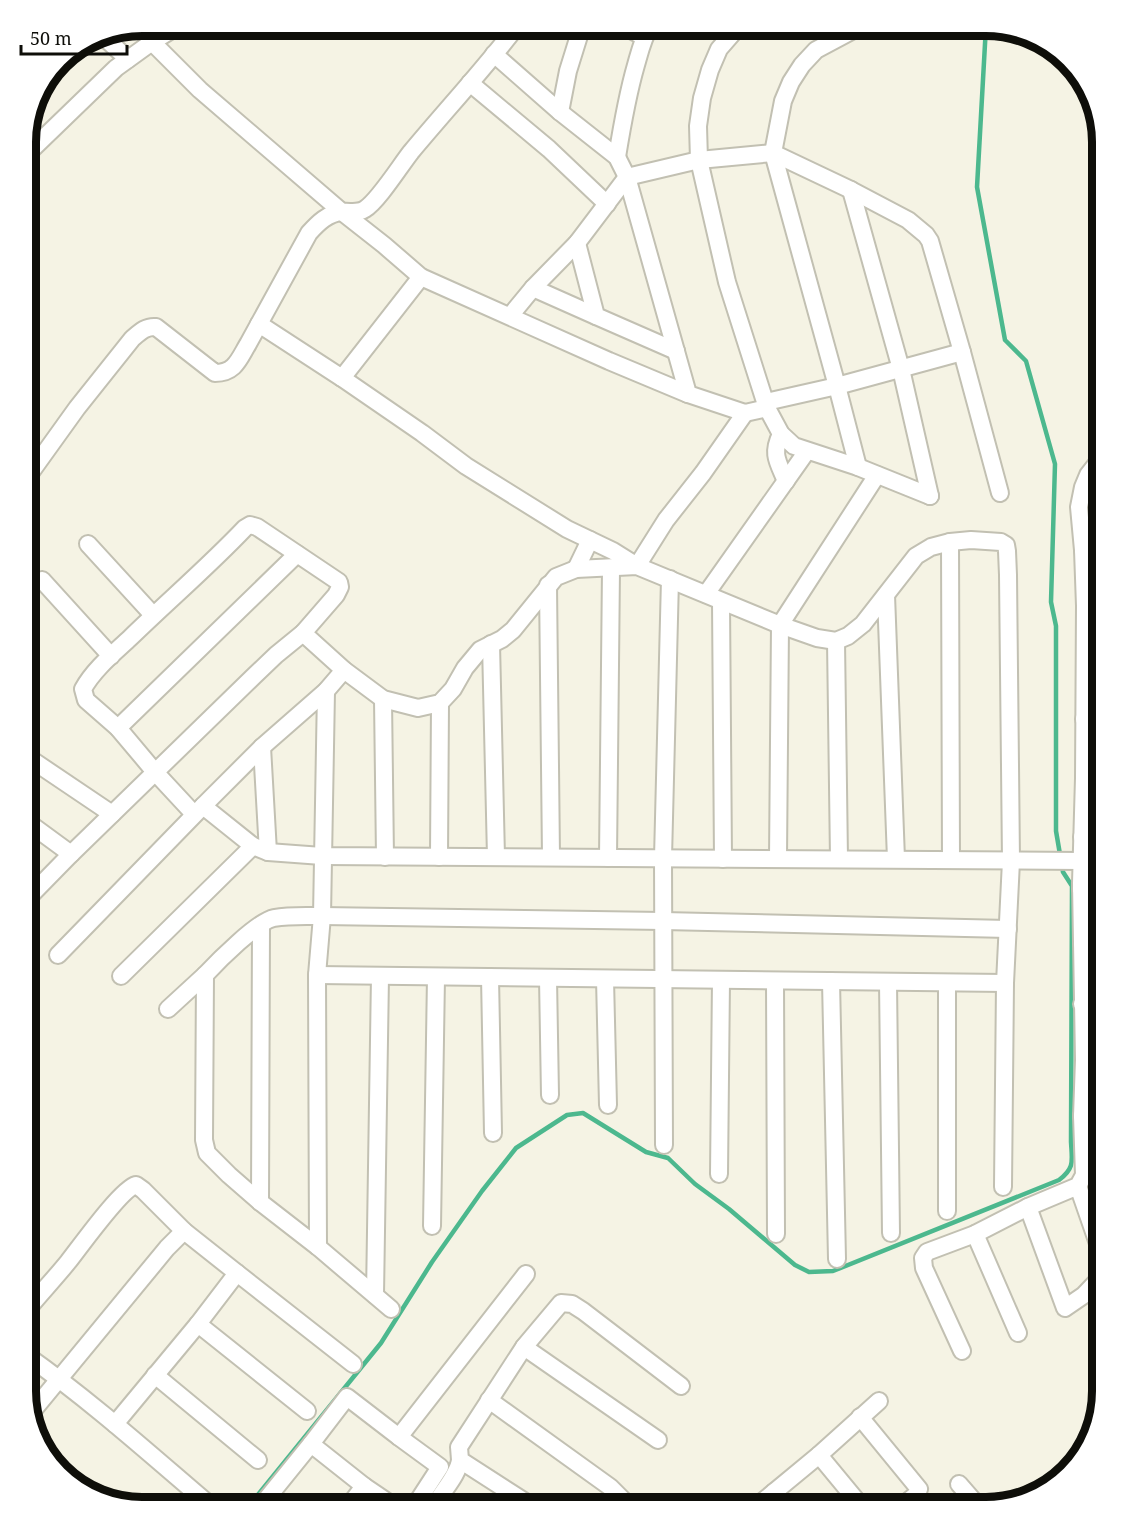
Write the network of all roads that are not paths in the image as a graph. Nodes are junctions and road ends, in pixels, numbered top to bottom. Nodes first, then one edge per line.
1 (162, 36) edge
2 (509, 36) edge
3 (579, 36) edge
4 (646, 36) edge
5 (730, 36) edge
6 (842, 36) edge
7 (109, 42) edge
8 (152, 42) junction
9 (494, 54) junction
10 (129, 59) junction
11 (470, 83) junction
12 (560, 112) junction
13 (36, 145) edge
14 (773, 153) junction
15 (617, 157) junction
16 (699, 160) junction
17 (627, 177) junction
18 (851, 190) junction
19 (607, 204) junction
20 (342, 212) junction
21 (577, 243) junction
22 (421, 277) junction
23 (533, 288) junction
24 (510, 316) junction
25 (596, 316) junction
26 (259, 324) junction
27 (676, 351) junction
28 (962, 352) junction
29 (901, 369) junction
30 (342, 378) junction
31 (837, 387) junction
32 (688, 394) junction
33 (766, 405) junction
34 (745, 413) junction
35 (781, 434) junction
36 (807, 451) junction
37 (36, 465) edge
38 (858, 467) junction
39 (1092, 470) edge
40 (877, 475) junction
41 (786, 481) junction
42 (1000, 493) dead end
43 (590, 540) junction
44 (950, 542) junction
45 (88, 544) dead end
46 (1083, 550) junction
47 (1092, 550) edge
48 (297, 554) junction
49 (637, 566) junction
50 (576, 569) junction
51 (611, 569) junction
52 (670, 579) junction
53 (42, 580) dead end
54 (548, 585) junction
55 (886, 595) junction
56 (714, 598) junction
57 (1085, 606) junction
58 (1092, 606) edge
59 (153, 615) junction
60 (780, 625) junction
61 (303, 633) junction
62 (836, 640) junction
63 (491, 644) junction
64 (111, 656) junction
65 (1085, 664) junction
66 (1092, 664) edge
67 (344, 670) junction
68 (326, 691) junction
69 (383, 699) junction
70 (440, 703) junction
71 (1084, 719) junction
72 (1092, 719) edge
73 (118, 728) junction
74 (262, 747) junction
75 (36, 763) edge
76 (156, 772) junction
77 (1084, 778) junction
78 (1092, 778) edge
79 (199, 810) junction
80 (112, 814) junction
81 (36, 828) edge
82 (1082, 837) junction
83 (1092, 837) edge
84 (260, 849) junction
85 (71, 854) junction
86 (322, 856) junction
87 (385, 857) junction
88 (439, 857) junction
89 (551, 857) junction
90 (496, 858) junction
91 (608, 858) junction
92 (663, 858) junction
93 (723, 859) junction
94 (778, 859) junction
95 (839, 859) junction
96 (896, 859) junction
97 (951, 860) junction
98 (1011, 861) junction
99 (1068, 861) junction
100 (36, 886) edge
101 (1081, 889) junction
102 (1092, 890) edge
103 (322, 915) junction
104 (663, 921) junction
105 (261, 925) junction
106 (1008, 928) junction
107 (1082, 943) junction
108 (1092, 943) edge
109 (58, 955) dead end
110 (205, 975) junction
111 (317, 975) junction
112 (121, 976) dead end
113 (380, 976) junction
114 (436, 977) junction
115 (490, 977) junction
116 (548, 978) junction
117 (605, 979) junction
118 (664, 979) junction
119 (721, 980) junction
120 (775, 981) junction
121 (831, 981) junction
122 (888, 982) junction
123 (947, 982) junction
124 (1005, 983) junction
125 (1082, 1004) junction
126 (1092, 1004) edge
127 (168, 1009) dead end
128 (1084, 1060) junction
129 (1092, 1060) edge
130 (550, 1095) dead end
131 (609, 1105) dead end
132 (1082, 1116) junction
133 (1092, 1116) edge
134 (492, 1133) dead end
135 (663, 1145) dead end
136 (719, 1174) dead end
137 (1092, 1177) edge
138 (1081, 1180) junction
139 (1003, 1187) dead end
140 (260, 1202) junction
141 (1028, 1207) junction
142 (947, 1211) dead end
143 (1092, 1219) edge
144 (432, 1226) dead end
145 (184, 1231) junction
146 (891, 1233) dead end
147 (776, 1234) dead end
148 (975, 1234) junction
149 (318, 1247) junction
150 (837, 1259) dead end
151 (237, 1273) junction
152 (526, 1274) dead end
153 (1092, 1287) edge
154 (375, 1295) junction
155 (36, 1300) edge
156 (391, 1309) dead end
157 (198, 1324) junction
158 (1018, 1334) dead end
159 (524, 1347) junction
160 (962, 1351) dead end
161 (36, 1362) edge
162 (353, 1364) dead end
163 (155, 1375) junction
164 (59, 1378) junction
165 (681, 1386) dead end
166 (489, 1400) junction
167 (879, 1401) dead end
168 (37, 1405) edge
169 (307, 1412) dead end
170 (860, 1417) junction
171 (115, 1424) junction
172 (399, 1437) junction
173 (657, 1440) dead end
174 (311, 1444) junction
175 (819, 1455) junction
176 (258, 1460) dead end
177 (460, 1460) junction
178 (959, 1484) dead end
179 (364, 1486) junction
180 (774, 1492) junction
181 (200, 1497) edge
182 (268, 1497) edge
183 (356, 1497) edge
184 (380, 1497) edge
185 (420, 1497) edge
186 (438, 1497) edge
187 (518, 1497) edge
188 (620, 1497) edge
189 (768, 1497) edge
190 (778, 1497) edge
191 (853, 1497) edge
192 (914, 1497) edge
193 (970, 1497) edge

1 - 8 street
2 - 9 street
3 - 12 street
4 - 15 street
5 - 16 street
6 - 14 street
7 - 10 street
8 - 10 street
8 - 20 street
9 - 11 street
9 - 12 street
10 - 13 street
11 - 19 street
11 - 20 street
12 - 15 street
14 - 16 street
14 - 18 street
14 - 31 street
15 - 17 street
16 - 17 street
16 - 33 street
17 - 19 street
17 - 27 street
18 - 28 street
18 - 29 street
19 - 21 street
20 - 22 street
20 - 26 street
21 - 23 street
21 - 25 street
22 - 24 street
22 - 30 street
23 - 24 street
23 - 25 street
24 - 32 street
25 - 27 street
26 - 30 street
26 - 37 street
27 - 32 street
28 - 29 street
28 - 42 street
29 - 31 street
29 - 40 street
30 - 43 street
31 - 33 street
31 - 38 street
32 - 34 street
33 - 34 street
33 - 35 street
34 - 49 street
35 - 36 street
35 - 41 street
36 - 38 street
36 - 41 street
38 - 40 street
39 - 46 street
40 - 60 street
41 - 56 street
43 - 49 street
43 - 50 street
44 - 55 street
44 - 97 street
44 - 98 street
45 - 59 street
46 - 47 street
46 - 57 street
48 - 59 street
48 - 61 street
48 - 73 street
49 - 51 street
49 - 52 street
50 - 51 street
50 - 54 street
51 - 91 street
52 - 56 street
52 - 92 street
53 - 64 street
54 - 63 street
54 - 89 street
55 - 62 street
55 - 96 street
56 - 60 street
56 - 93 street
57 - 58 street
57 - 65 street
59 - 64 street
60 - 62 street
60 - 94 street
61 - 67 street
61 - 76 street
62 - 95 street
63 - 70 street
63 - 90 street
64 - 73 street
65 - 66 street
65 - 71 street
67 - 68 street
67 - 69 street
68 - 74 street
68 - 86 street
69 - 70 street
69 - 87 street
70 - 88 street
71 - 72 street
71 - 77 street
73 - 76 street
74 - 79 street
74 - 84 street
75 - 80 street
76 - 79 street
76 - 80 street
77 - 78 street
77 - 82 street
79 - 84 street
79 - 109 street
80 - 85 street
81 - 85 street
82 - 83 street
82 - 99 street
84 - 86 street
84 - 112 street
85 - 100 street
86 - 87 street
86 - 103 street
87 - 88 street
88 - 90 street
89 - 90 street
89 - 91 street
91 - 92 street
92 - 93 street
92 - 104 street
93 - 94 street
94 - 95 street
95 - 96 street
96 - 97 street
97 - 98 street
98 - 99 street
98 - 106 street
99 - 101 street
101 - 102 street
101 - 107 street
103 - 104 street
103 - 105 street
103 - 111 street
104 - 106 street
104 - 118 street
105 - 110 street
105 - 140 street
106 - 124 street
107 - 108 street
107 - 125 street
110 - 127 street
110 - 140 street
111 - 113 street
111 - 149 street
113 - 114 street
113 - 154 street
114 - 115 street
114 - 144 street
115 - 116 street
115 - 134 street
116 - 117 street
116 - 130 street
117 - 118 street
117 - 131 street
118 - 119 street
118 - 135 street
119 - 120 street
119 - 136 street
120 - 121 street
120 - 147 street
121 - 122 street
121 - 150 street
122 - 123 street
122 - 146 street
123 - 124 street
123 - 142 street
124 - 139 street
125 - 126 street
125 - 128 street
128 - 129 street
128 - 132 street
132 - 133 street
132 - 138 street
137 - 138 street
138 - 141 street
138 - 143 street
140 - 149 street
141 - 148 street
141 - 153 street
145 - 151 street
145 - 155 street
145 - 164 street
148 - 158 street
148 - 160 street
149 - 154 street
151 - 157 street
151 - 162 street
152 - 172 street
154 - 156 street
157 - 163 street
157 - 169 street
159 - 165 street
159 - 166 street
159 - 173 street
161 - 164 street
163 - 171 street
163 - 176 street
164 - 168 street
164 - 171 street
166 - 177 street
166 - 188 street
167 - 170 street
170 - 175 street
170 - 192 street
171 - 181 street
172 - 174 street
172 - 185 street
174 - 179 street
174 - 182 street
175 - 180 street
175 - 191 street
177 - 186 street
177 - 187 street
178 - 193 street
179 - 183 street
179 - 184 street
180 - 189 street
180 - 190 street

